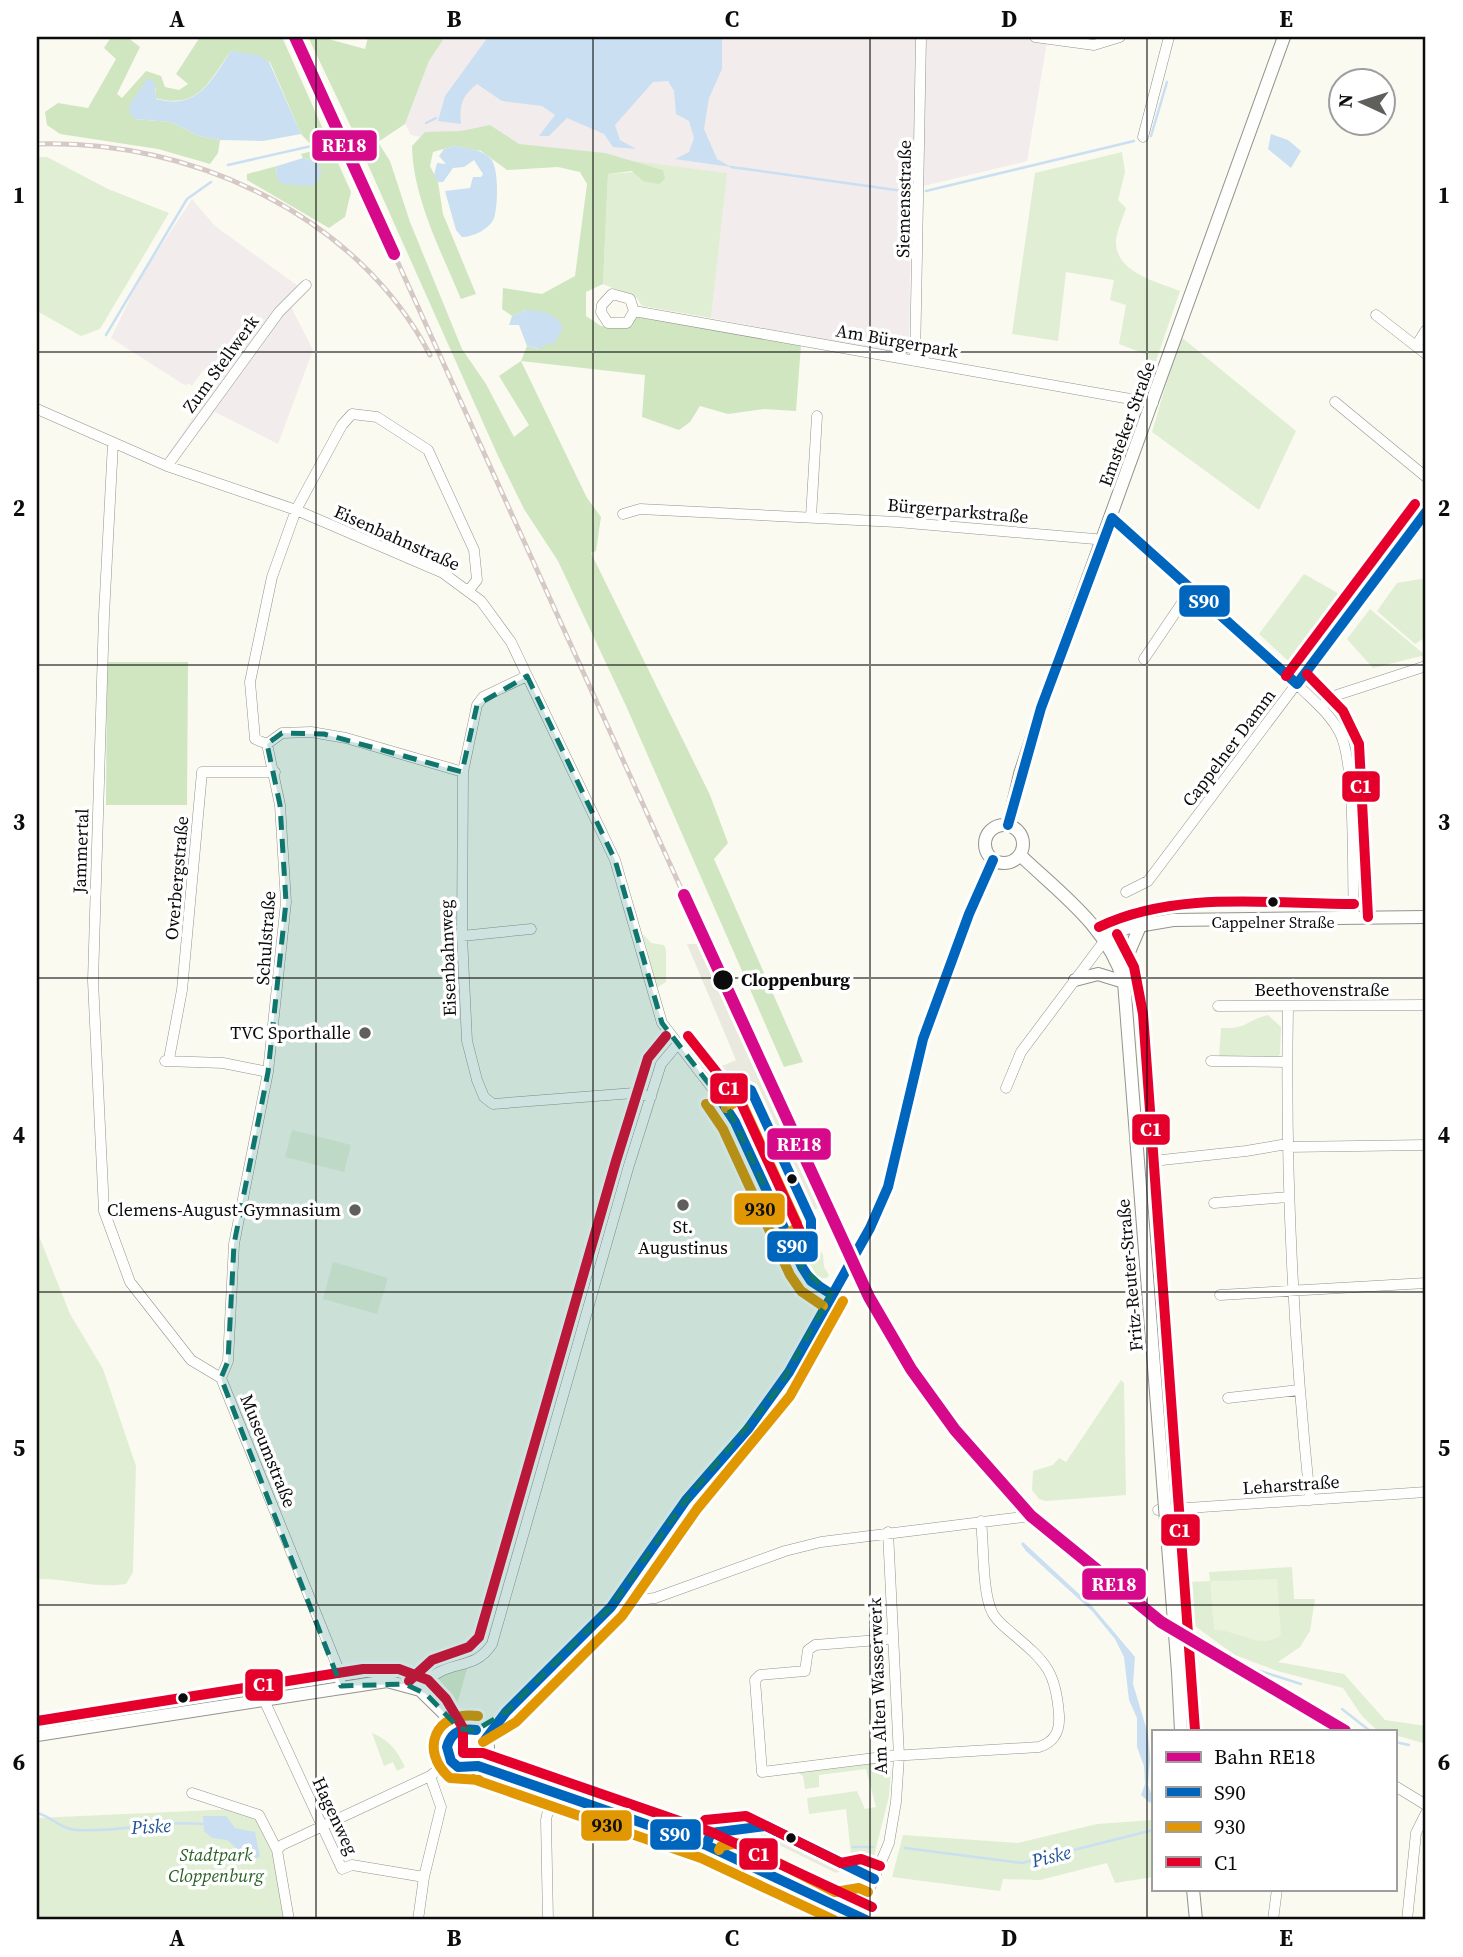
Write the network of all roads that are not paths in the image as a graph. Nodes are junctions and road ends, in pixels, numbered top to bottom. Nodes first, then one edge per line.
1 (922, 37) edge
2 (1035, 37) edge
3 (1120, 37) edge
4 (1169, 37) edge
5 (1284, 37) edge
6 (1143, 137) dead end
7 (306, 285) dead end
8 (635, 311) dead end
9 (1376, 315) dead end
10 (1426, 331) edge
11 (1416, 346) junction
12 (1426, 354) edge
13 (915, 361) junction
14 (1335, 402) dead end
15 (1153, 403) junction
16 (37, 409) edge
17 (817, 416) dead end
18 (113, 443) junction
19 (167, 466) junction
20 (1426, 477) edge
21 (296, 509) junction
22 (1426, 512) edge
23 (623, 514) dead end
24 (811, 517) junction
25 (1112, 518) junction
26 (1102, 542) junction
27 (1192, 588) junction
28 (469, 590) junction
29 (1143, 659) dead end
30 (1426, 666) edge
31 (527, 676) junction
32 (1297, 684) junction
33 (1321, 706) junction
34 (267, 744) junction
35 (275, 772) junction
36 (463, 772) junction
37 (1008, 825) junction
38 (1020, 855) junction
39 (993, 860) junction
40 (1125, 892) dead end
41 (1426, 917) edge
42 (1354, 918) junction
43 (1141, 924) junction
44 (531, 929) dead end
45 (462, 936) junction
46 (1105, 940) junction
47 (1075, 980) junction
48 (1125, 986) junction
49 (1426, 1005) edge
50 (1218, 1006) dead end
51 (1288, 1008) junction
52 (677, 1045) junction
53 (1211, 1060) dead end
54 (1287, 1062) junction
55 (268, 1072) junction
56 (1006, 1088) dead end
57 (651, 1097) junction
58 (1426, 1144) edge
59 (1287, 1145) junction
60 (1162, 1160) dead end
61 (1288, 1197) junction
62 (1214, 1203) dead end
63 (119, 1258) joint
64 (1426, 1283) edge
65 (1291, 1292) junction
66 (831, 1294) junction
67 (1220, 1295) dead end
68 (221, 1378) junction
69 (1299, 1390) junction
70 (1228, 1398) dead end
71 (1426, 1492) edge
72 (1310, 1500) junction
73 (1158, 1510) dead end
74 (1031, 1516) dead end
75 (981, 1521) junction
76 (888, 1532) junction
77 (622, 1591) junction
78 (891, 1639) junction
79 (341, 1686) junction
80 (420, 1690) junction
81 (264, 1700) junction
82 (506, 1713) junction
83 (476, 1730) junction
84 (1181, 1730) edge
85 (455, 1732) junction
86 (40, 1735) edge
87 (485, 1740) junction
88 (899, 1756) junction
89 (450, 1761) junction
90 (482, 1762) junction
91 (430, 1776) junction
92 (1396, 1787) edge
93 (552, 1792) junction
94 (192, 1793) dead end
95 (1426, 1805) edge
96 (1426, 1813) edge
97 (322, 1826) junction
98 (277, 1850) junction
99 (424, 1877) junction
100 (1193, 1890) edge
101 (1277, 1890) edge
102 (862, 1918) edge
103 (289, 1920) edge
104 (418, 1920) edge
105 (548, 1920) edge
106 (1196, 1920) edge
107 (1273, 1920) edge
108 (1406, 1920) edge

1 - 13 street, Siemensstraße
2 - 3 street
4 - 6 street
5 - 15 street, Emsteker Straße
7 - 19 street, Zum Stellwerk
8 - 13 street, Am Bürgerpark
9 - 11 street
10 - 11 street
11 - 12 street
13 - 15 street, Am Bürgerpark
14 - 20 street
15 - 25 street, Emsteker Straße
16 - 18 street, Eisenbahnstraße
17 - 24 street
18 - 19 street, Eisenbahnstraße
18 - 63 street, Jammertal
19 - 21 street, Eisenbahnstraße
21 - 28 street, Eisenbahnstraße
21 - 28 street
21 - 34 street, Schulstraße
22 - 32 street, Cappelner Damm
23 - 24 street, Bürgerparkstraße
24 - 26 street, Bürgerparkstraße
25 - 26 street, Emsteker Straße
25 - 27 street
26 - 37 street, Emsteker Straße
27 - 29 street
27 - 32 street
28 - 31 street, Eisenbahnstraße
30 - 33 street
31 - 36 street, Eisenbahnweg
31 - 52 street, Eisenbahnstraße
32 - 33 street
32 - 40 street, Cappelner Damm
33 - 42 street
34 - 35 street, Schulstraße
34 - 36 street
35 - 55 street, Schulstraße
35 - 55 street, Overbergstraße
36 - 45 street, Eisenbahnweg
37 - 38 street
37 - 39 street
38 - 39 street
38 - 46 street, Fritz-Reuter-Straße
39 - 66 street
41 - 42 street
42 - 43 street
43 - 46 street
43 - 48 street
44 - 45 street
45 - 57 street, Eisenbahnweg
46 - 47 street
46 - 48 street, Fritz-Reuter-Straße
47 - 48 street
47 - 56 street
48 - 84 street, Fritz-Reuter-Straße, bridge
49 - 51 street, Beethovenstraße
50 - 51 street, Beethovenstraße
51 - 54 street
52 - 57 street
52 - 66 street, Eisenbahnstraße
53 - 54 street
54 - 59 street
55 - 68 street, Schulstraße
57 - 80 street
58 - 59 street
59 - 60 street
59 - 61 street
61 - 62 street
61 - 65 street
63 - 68 street, Museumstraße
64 - 65 street
65 - 67 street
65 - 69 street
66 - 77 street
68 - 79 street, Museumstraße
69 - 70 street
69 - 72 street
71 - 72 street, Leharstraße
72 - 73 street, Leharstraße
74 - 75 street
75 - 76 street
75 - 88 street
76 - 77 street
76 - 78 street, Am Alten Wasserwerk
77 - 82 street
78 - 88 street, Am Alten Wasserwerk
78 - 88 street
79 - 80 street
79 - 81 street
80 - 85 street
81 - 86 street
81 - 97 street, Hagenweg
82 - 83 street
82 - 87 street
83 - 85 street
83 - 87 street
85 - 89 street
87 - 90 street
88 - 102 street, Am Alten Wasserwerk
89 - 90 street
89 - 91 street
90 - 93 street
91 - 97 street
91 - 99 street
92 - 95 street
93 - 102 street
93 - 105 street
94 - 98 street
96 - 108 street
97 - 98 street
97 - 99 street, Hagenweg
98 - 103 street
99 - 104 street
100 - 106 street
101 - 107 street

